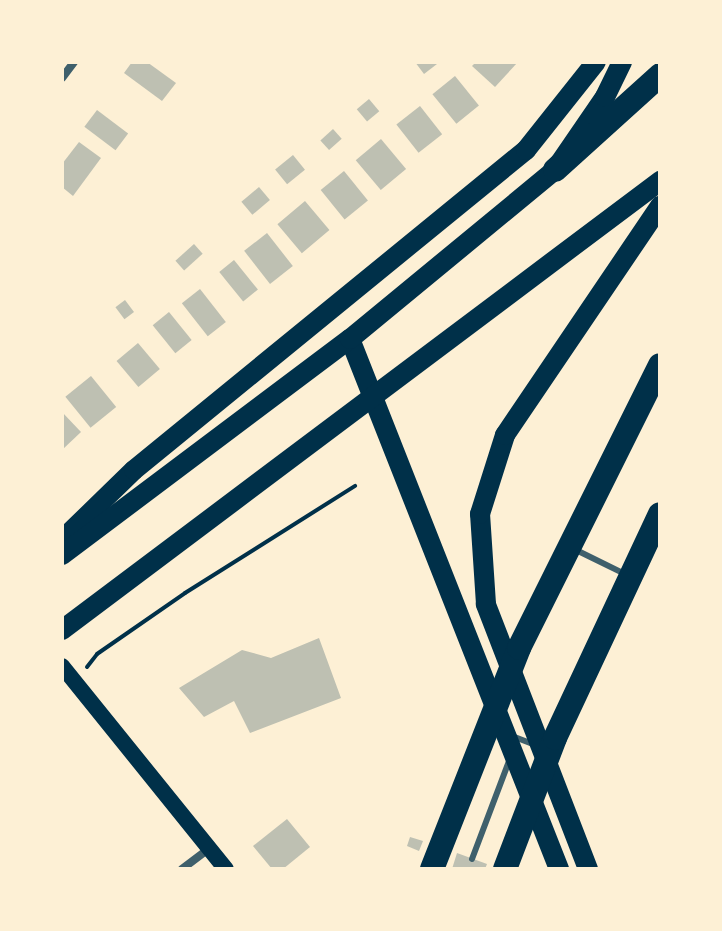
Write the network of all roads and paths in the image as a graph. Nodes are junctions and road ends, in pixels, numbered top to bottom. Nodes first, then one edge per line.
1 (74, 62) edge
2 (596, 62) edge
3 (622, 62) edge
4 (660, 75) edge
5 (62, 78) edge
6 (555, 170) junction
7 (660, 181) edge
8 (660, 206) edge
9 (350, 339) junction
10 (660, 365) edge
11 (355, 486) dead end
12 (660, 514) edge
13 (62, 540) edge
14 (567, 546) junction
15 (62, 555) edge
16 (630, 576) junction
17 (62, 630) edge
18 (97, 654) dead end
19 (62, 666) edge
20 (482, 735) junction
21 (518, 738) junction
22 (552, 745) junction
23 (209, 848) junction
24 (472, 859) dead end
25 (182, 869) edge
26 (226, 869) edge
27 (432, 869) edge
28 (505, 869) edge
29 (559, 869) edge
30 (588, 869) edge

1 - 5 street
2 - 13 main road
3 - 6 main road
4 - 6 highway
6 - 9 main road
7 - 17 main road
8 - 30 main road
9 - 15 main road
9 - 29 main road
10 - 14 highway
11 - 18 path
12 - 16 highway
14 - 16 lane
14 - 20 highway
16 - 22 highway
19 - 23 main road
20 - 21 lane
20 - 27 highway
21 - 22 lane
21 - 24 lane
22 - 28 highway
23 - 25 street
23 - 26 main road

